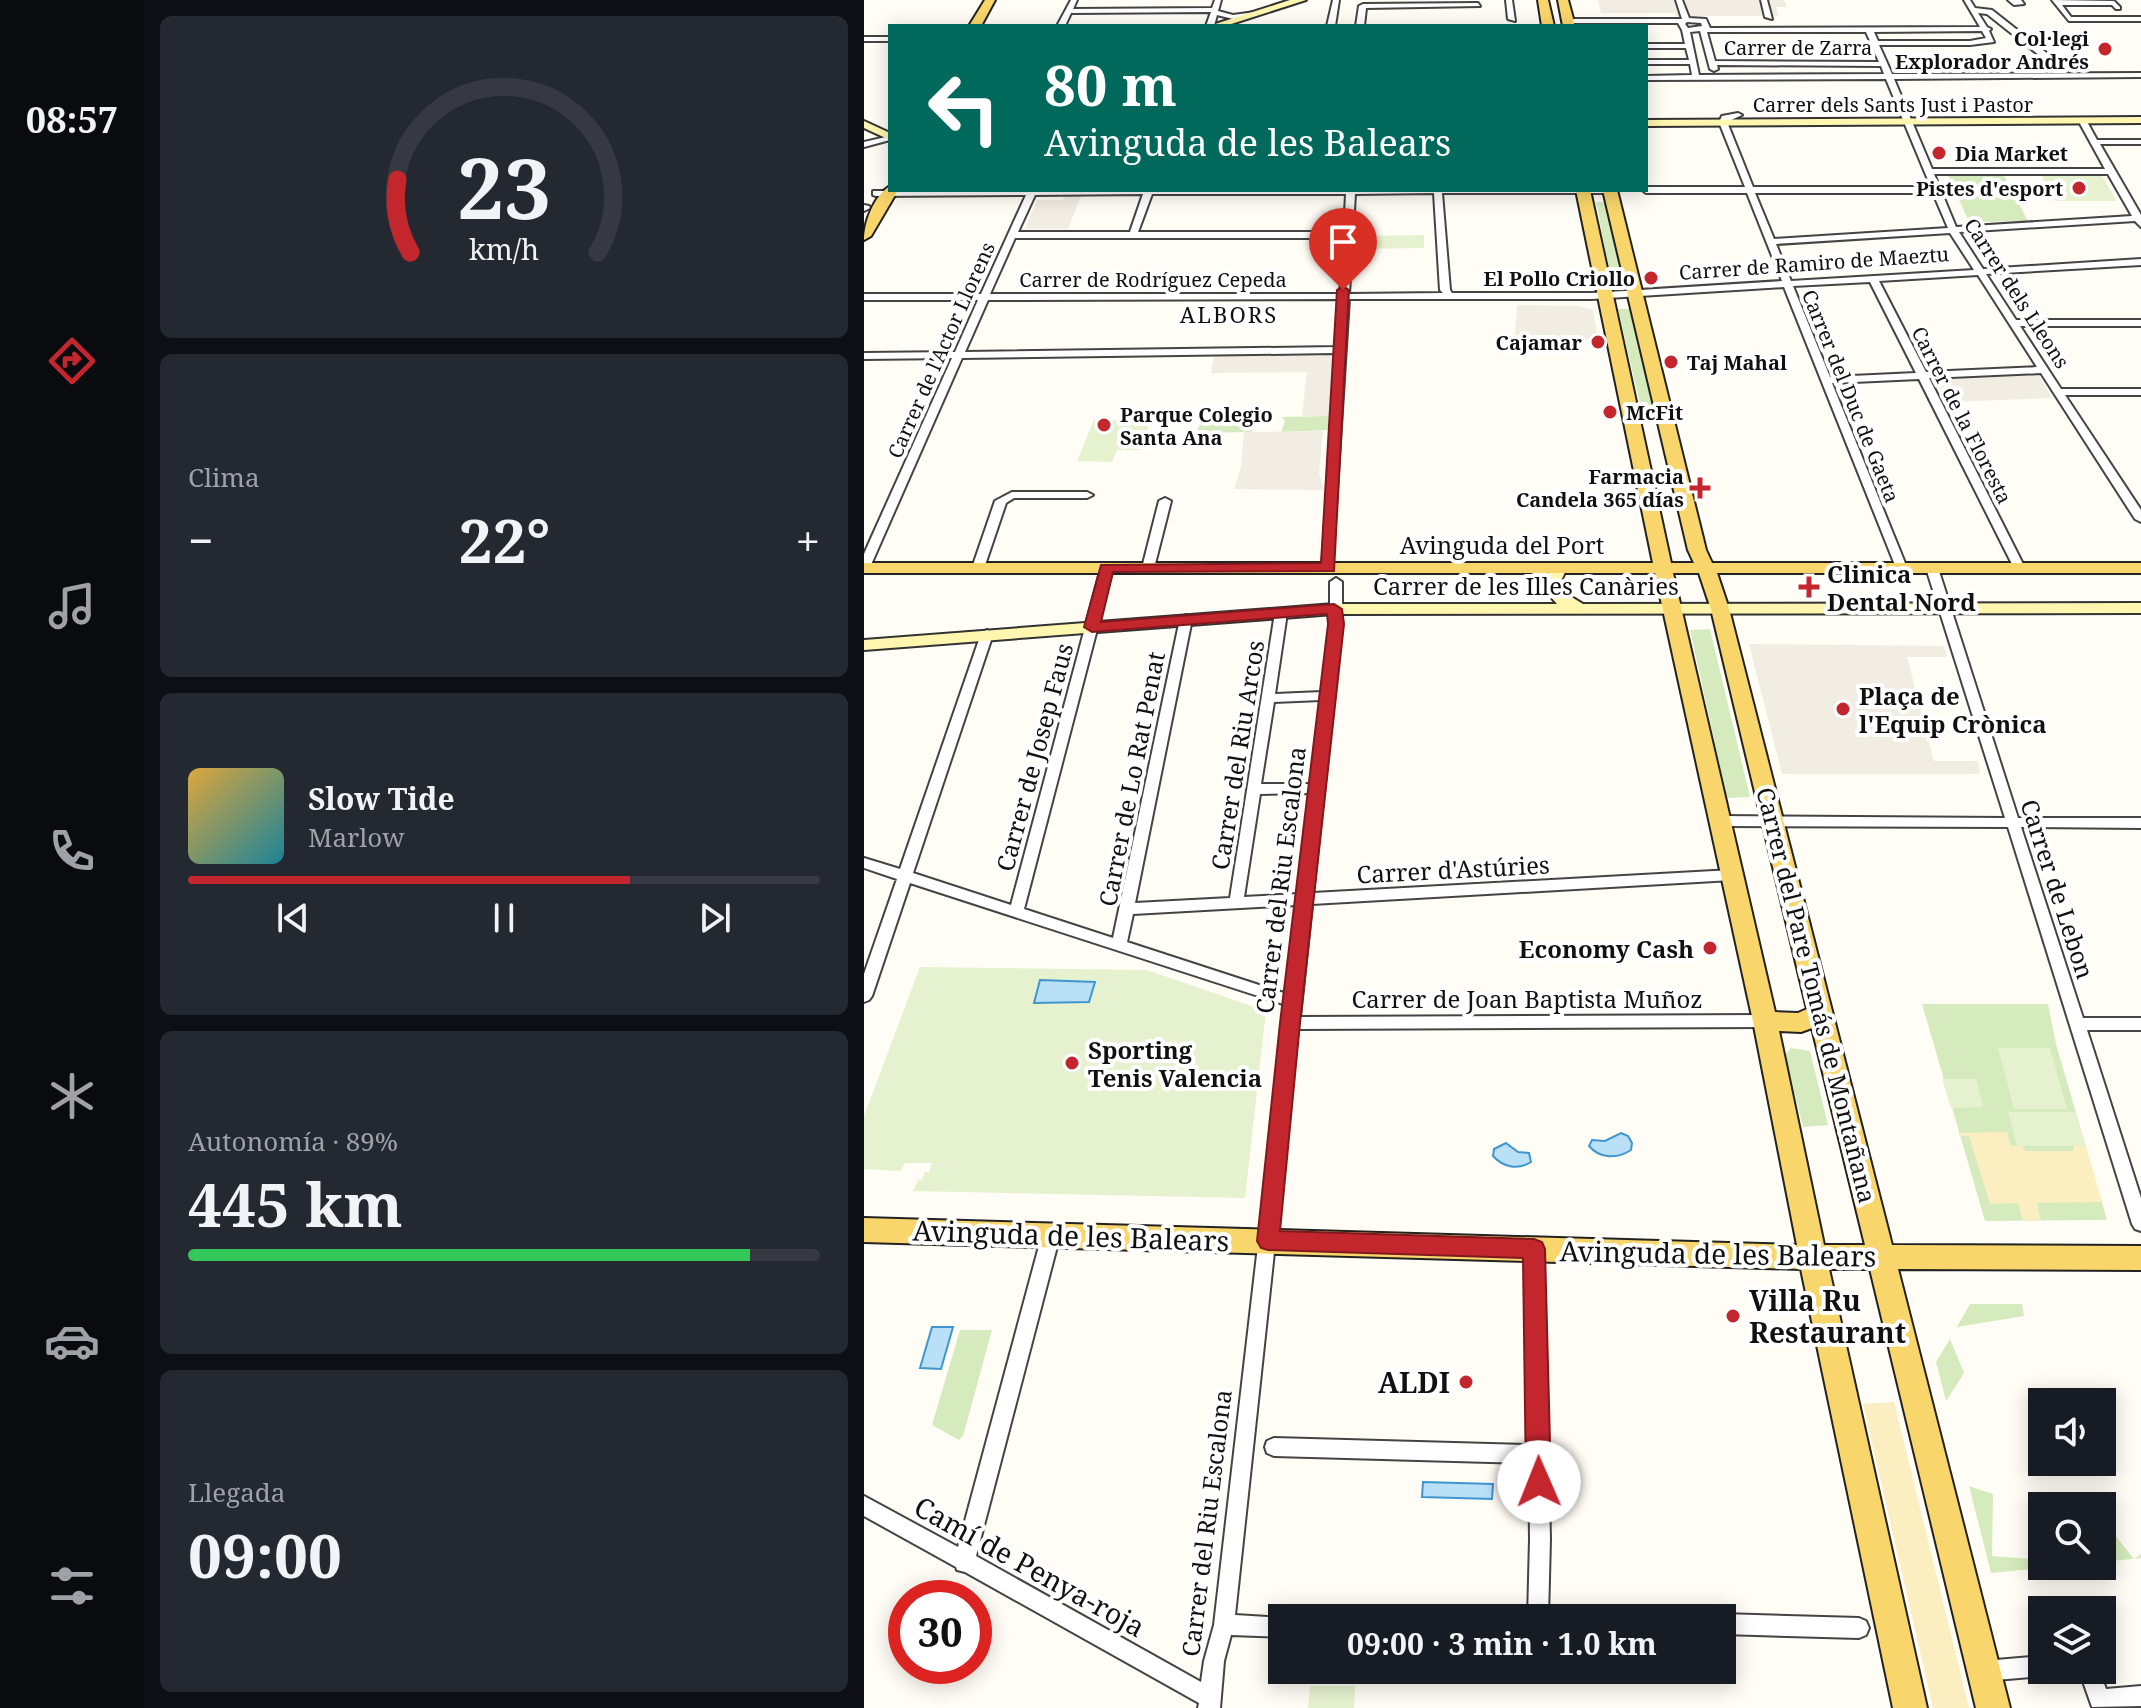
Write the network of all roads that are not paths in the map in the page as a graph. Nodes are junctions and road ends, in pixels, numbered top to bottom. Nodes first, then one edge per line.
1 (990, 0) edge
2 (1001, 0) edge
3 (1074, 0) edge
4 (1218, 0) edge
5 (1336, 0) edge
6 (1509, 0) edge
7 (1543, 0) edge
8 (1563, 0) edge
9 (1679, 0) edge
10 (1764, 0) edge
11 (1967, 0) edge
12 (2011, 0) edge
13 (2018, 0) edge
14 (1304, 2) edge
15 (2056, 2) edge
16 (2075, 2) edge
17 (1478, 5) dead end
18 (2118, 8) dead end
19 (1973, 10) junction
20 (1069, 11) junction
21 (1214, 11) junction
22 (1255, 14) junction
23 (1769, 17) dead end
24 (1512, 19) dead end
25 (2141, 19) edge
26 (1961, 20) junction
27 (1980, 20) junction
28 (1700, 21) junction
29 (976, 24) edge
30 (986, 24) edge
31 (1062, 24) edge
32 (1212, 24) edge
33 (1219, 24) edge
34 (1243, 24) edge
35 (1331, 24) edge
36 (1360, 24) edge
37 (1548, 24) edge
38 (1568, 24) edge
39 (1648, 25) edge
40 (1685, 25) junction
41 (1648, 29) edge
42 (1869, 29) junction
43 (1966, 29) junction
44 (1987, 29) junction
45 (1704, 30) junction
46 (864, 39) edge
47 (888, 39) edge
48 (1876, 43) junction
49 (1648, 46) edge
50 (1689, 46) junction
51 (1648, 62) edge
52 (1693, 62) junction
53 (1712, 63) junction
54 (1884, 64) junction
55 (2056, 69) dead end
56 (2141, 75) edge
57 (1696, 77) junction
58 (1716, 77) junction
59 (1890, 77) junction
60 (1648, 78) edge
61 (2141, 112) edge
62 (1648, 115) edge
63 (1738, 115) junction
64 (2080, 117) junction
65 (1907, 118) junction
66 (2141, 120) edge
67 (872, 121) edge
68 (1723, 122) junction
69 (1648, 123) edge
70 (864, 136) edge
71 (888, 136) edge
72 (888, 139) edge
73 (2095, 142) junction
74 (2141, 142) edge
75 (864, 145) edge
76 (2112, 171) junction
77 (1928, 172) junction
78 (885, 189) edge
79 (1648, 190) edge
80 (1749, 190) junction
81 (1936, 190) junction
82 (1033, 192) edge
83 (1149, 192) edge
84 (1351, 192) edge
85 (1438, 192) edge
86 (1583, 192) edge
87 (1609, 192) edge
88 (2125, 193) junction
89 (2141, 193) edge
90 (865, 210) edge
91 (2140, 220) edge
92 (1953, 230) junction
93 (1012, 235) junction
94 (1133, 235) junction
95 (1348, 235) junction
96 (864, 236) edge
97 (1770, 242) junction
98 (2141, 262) edge
99 (1979, 271) junction
100 (1873, 278) junction
101 (1786, 284) junction
102 (1634, 294) junction
103 (1449, 296) junction
104 (1606, 296) junction
105 (864, 297) edge
106 (982, 297) junction
107 (1342, 297) junction
108 (2014, 323) junction
109 (2141, 323) edge
110 (1341, 350) junction
111 (958, 355) junction
112 (864, 356) edge
113 (2044, 370) junction
114 (1922, 376) junction
115 (1827, 380) junction
116 (2059, 392) junction
117 (2141, 392) edge
118 (1087, 495) dead end
119 (1165, 501) dead end
120 (2141, 519) edge
121 (864, 568) edge
122 (978, 568) junction
123 (1107, 568) junction
124 (1148, 568) junction
125 (1559, 568) junction
126 (1663, 568) junction
127 (1706, 568) junction
128 (1901, 568) junction
129 (1932, 568) junction
130 (2019, 568) junction
131 (2141, 568) edge
132 (1332, 575) junction
133 (1580, 607) junction
134 (2141, 608) edge
135 (1334, 609) junction
136 (1673, 609) junction
137 (1720, 609) junction
138 (1946, 610) junction
139 (1281, 613) junction
140 (1186, 619) junction
141 (1092, 627) junction
142 (987, 634) junction
143 (864, 645) edge
144 (1327, 696) junction
145 (1269, 698) junction
146 (1318, 788) junction
147 (1255, 789) junction
148 (1721, 821) junction
149 (1773, 821) junction
150 (2013, 823) junction
151 (2141, 823) edge
152 (864, 863) edge
153 (1732, 875) junction
154 (906, 876) junction
155 (1306, 899) junction
156 (1236, 903) junction
157 (1128, 909) junction
158 (1016, 912) junction
159 (1119, 946) junction
160 (864, 996) edge
161 (1292, 1001) junction
162 (1821, 1013) junction
163 (1765, 1021) junction
164 (1290, 1023) junction
165 (2077, 1024) junction
166 (2141, 1024) edge
167 (2141, 1224) edge
168 (864, 1230) edge
169 (1051, 1235) junction
170 (1268, 1241) junction
171 (1534, 1249) junction
172 (1812, 1257) junction
173 (1882, 1257) junction
174 (2141, 1258) edge
175 (1274, 1447) dead end
176 (1538, 1454) junction
177 (864, 1505) edge
178 (964, 1563) junction
179 (1538, 1604) edge
180 (1736, 1624) edge
181 (1224, 1625) junction
182 (1268, 1627) edge
183 (1859, 1628) dead end
184 (2028, 1667) edge
185 (1984, 1671) junction
186 (2094, 1684) edge
187 (2141, 1696) edge
188 (1210, 1703) edge
189 (1910, 1708) edge
190 (1993, 1708) edge

1 - 29 main road
2 - 30 main road
3 - 20 street
4 - 21 street
5 - 35 street
6 - 24 street
7 - 37 main road
8 - 38 main road
9 - 40 street
10 - 23 street
11 - 19 street
12 - 13 street
14 - 22 street
14 - 34 street
15 - 16 street
15 - 25 street
16 - 18 street
17 - 36 street
19 - 27 street
19 - 55 street
20 - 21 street
20 - 31 street
21 - 22 street
21 - 32 street
22 - 33 street
26 - 27 street
26 - 28 street
26 - 43 street
27 - 44 street
28 - 40 street
28 - 45 street
37 - 38 main road
39 - 40 street
40 - 41 street
40 - 45 street
40 - 50 street
42 - 43 street
42 - 45 street
42 - 48 street, Carrer dels Lleons
43 - 44 street
44 - 48 street
45 - 53 street
46 - 47 street
48 - 54 street, Carrer dels Lleons
49 - 50 street
50 - 52 street
51 - 52 street
52 - 57 street
53 - 54 street, Carrer de Zarra
53 - 58 street
54 - 59 street, Carrer dels Lleons
56 - 59 street
57 - 58 street
57 - 60 street
58 - 59 street
59 - 65 street, Carrer dels Lleons
61 - 64 street, Carrer dels Sants Just i Pastor
62 - 63 street, Carrer dels Sants Just i Pastor
63 - 65 street, Carrer dels Sants Just i Pastor
63 - 68 street
64 - 65 street, Carrer dels Sants Just i Pastor
64 - 66 street, Carrer dels Sants Just i Pastor
64 - 73 street
65 - 68 street, Carrer dels Sants Just i Pastor
65 - 77 street, Carrer dels Lleons
67 - 70 street
67 - 71 street
68 - 69 street, Carrer dels Sants Just i Pastor
68 - 80 street, Carrer del Duc de Gaeta
72 - 75 street
73 - 74 street
73 - 76 street
76 - 77 street
76 - 88 street
77 - 81 street, Carrer dels Lleons
78 - 90 main road
78 - 96 main road
79 - 80 street
80 - 81 street
80 - 97 street, Carrer del Duc de Gaeta
81 - 92 street, Carrer dels Lleons
82 - 93 street, Carrer de l'Actor Llorens
83 - 94 street
84 - 95 street, Carrer del Riu Escalona
85 - 103 street
86 - 104 main road
87 - 102 main road, Carrer del Pare Tomás de Montañana
88 - 89 street
88 - 91 street
91 - 92 street
92 - 97 street
92 - 99 street, Carrer dels Lleons
93 - 94 street
93 - 106 street, Carrer de l'Actor Llorens
94 - 95 street
95 - 107 street, Carrer del Riu Escalona
97 - 101 street, Carrer del Duc de Gaeta
98 - 99 street, Carrer de Ramiro de Maeztu
99 - 100 street, Carrer de Ramiro de Maeztu
99 - 108 street, Carrer dels Lleons
100 - 101 street, Carrer de Ramiro de Maeztu
100 - 114 street, Carrer de la Floresta
101 - 102 street, Carrer de Ramiro de Maeztu
101 - 115 street, Carrer del Duc de Gaeta
102 - 104 street, Carrer de Rodríguez Cepeda
102 - 127 main road, Carrer del Pare Tomás de Montañana
103 - 104 street, Carrer de Rodríguez Cepeda
103 - 107 street, Carrer de Rodríguez Cepeda
104 - 126 main road
105 - 106 street, Carrer de Rodríguez Cepeda
106 - 107 street, Carrer de Rodríguez Cepeda
106 - 111 street, Carrer de l'Actor Llorens
107 - 110 street, Carrer del Riu Escalona
108 - 109 street
108 - 113 street, Carrer dels Lleons
110 - 111 street
110 - 132 street, Carrer del Riu Escalona
111 - 112 street
111 - 121 street, Carrer de l'Actor Llorens
113 - 114 street
113 - 116 street, Carrer dels Lleons
114 - 115 street
114 - 130 street, Carrer de la Floresta
115 - 128 street, Carrer del Duc de Gaeta
116 - 117 street
116 - 120 street, Carrer dels Lleons
118 - 122 street
119 - 124 street
121 - 122 main road, Avinguda del Port
122 - 123 main road, Avinguda del Port
123 - 124 main road, Avinguda del Port
123 - 141 street, Carrer de Josep Faus
124 - 132 main road, Avinguda del Port
125 - 126 main road, Avinguda del Port
125 - 132 main road, Avinguda del Port
125 - 133 street
126 - 127 main road, Avinguda del Port
126 - 136 main road
127 - 128 main road, Avinguda del Port
127 - 137 main road, Carrer del Pare Tomás de Montañana
128 - 129 main road, Avinguda del Port
129 - 130 main road, Avinguda del Port
129 - 138 street, Carrer de Lebon
130 - 131 main road, Avinguda del Port
132 - 135 street, Carrer del Riu Escalona
133 - 135 street, Carrer de les Illes Canàries
133 - 136 street, Carrer de les Illes Canàries
134 - 138 street, Carrer de les Illes Canàries
135 - 139 street, Carrer de les Illes Canàries
135 - 144 street, Carrer del Riu Escalona
136 - 137 street, Carrer de les Illes Canàries
136 - 148 main road
137 - 138 street, Carrer de les Illes Canàries
137 - 149 main road, Carrer del Pare Tomás de Montañana
138 - 150 street, Carrer de Lebon
139 - 140 street, Carrer de les Illes Canàries
139 - 145 street, Carrer del Riu Arcos
140 - 141 street, Carrer de les Illes Canàries
140 - 157 street, Carrer de Lo Rat Penat
141 - 142 street, Carrer de les Illes Canàries
141 - 158 street, Carrer de Josep Faus
142 - 143 street, Carrer de les Illes Canàries
142 - 154 street
144 - 145 street
144 - 146 street, Carrer del Riu Escalona
145 - 147 street, Carrer del Riu Arcos
146 - 147 street
146 - 155 street, Carrer del Riu Escalona
147 - 156 street, Carrer del Riu Arcos
148 - 149 street
148 - 153 main road
149 - 150 street
149 - 162 main road, Carrer del Pare Tomás de Montañana
150 - 151 street
150 - 165 street, Carrer de Lebon
152 - 154 street
153 - 155 street, Carrer d'Astúries
153 - 163 main road
154 - 158 street
154 - 160 street
155 - 156 street, Carrer d'Astúries
155 - 161 street, Carrer del Riu Escalona
156 - 157 street, Carrer d'Astúries
157 - 159 street, Carrer de Lo Rat Penat
158 - 159 street
159 - 161 street
161 - 164 street, Carrer del Riu Escalona
162 - 163 main road
162 - 173 main road, Carrer del Pare Tomás de Montañana
163 - 164 street, Carrer de Joan Baptista Muñoz
163 - 172 main road
164 - 170 street, Carrer del Riu Escalona
165 - 166 street
165 - 167 street, Carrer de Lebon
168 - 169 main road, Avinguda de les Balears
169 - 170 main road, Avinguda de les Balears
169 - 178 street
170 - 171 main road, Avinguda de les Balears
170 - 181 street, Carrer del Riu Escalona
171 - 172 main road, Avinguda de les Balears
171 - 176 street
172 - 173 main road, Avinguda de les Balears
172 - 189 main road
173 - 174 main road, Avinguda de les Balears
173 - 185 main road, Carrer del Pare Tomás de Montañana
175 - 176 street
176 - 179 street
177 - 178 street, Camí de Penya-roja
178 - 188 street, Camí de Penya-roja
180 - 183 street
181 - 182 street
181 - 188 street, Carrer del Riu Escalona
184 - 185 street
185 - 190 main road, Carrer del Pare Tomás de Montañana
186 - 187 street

